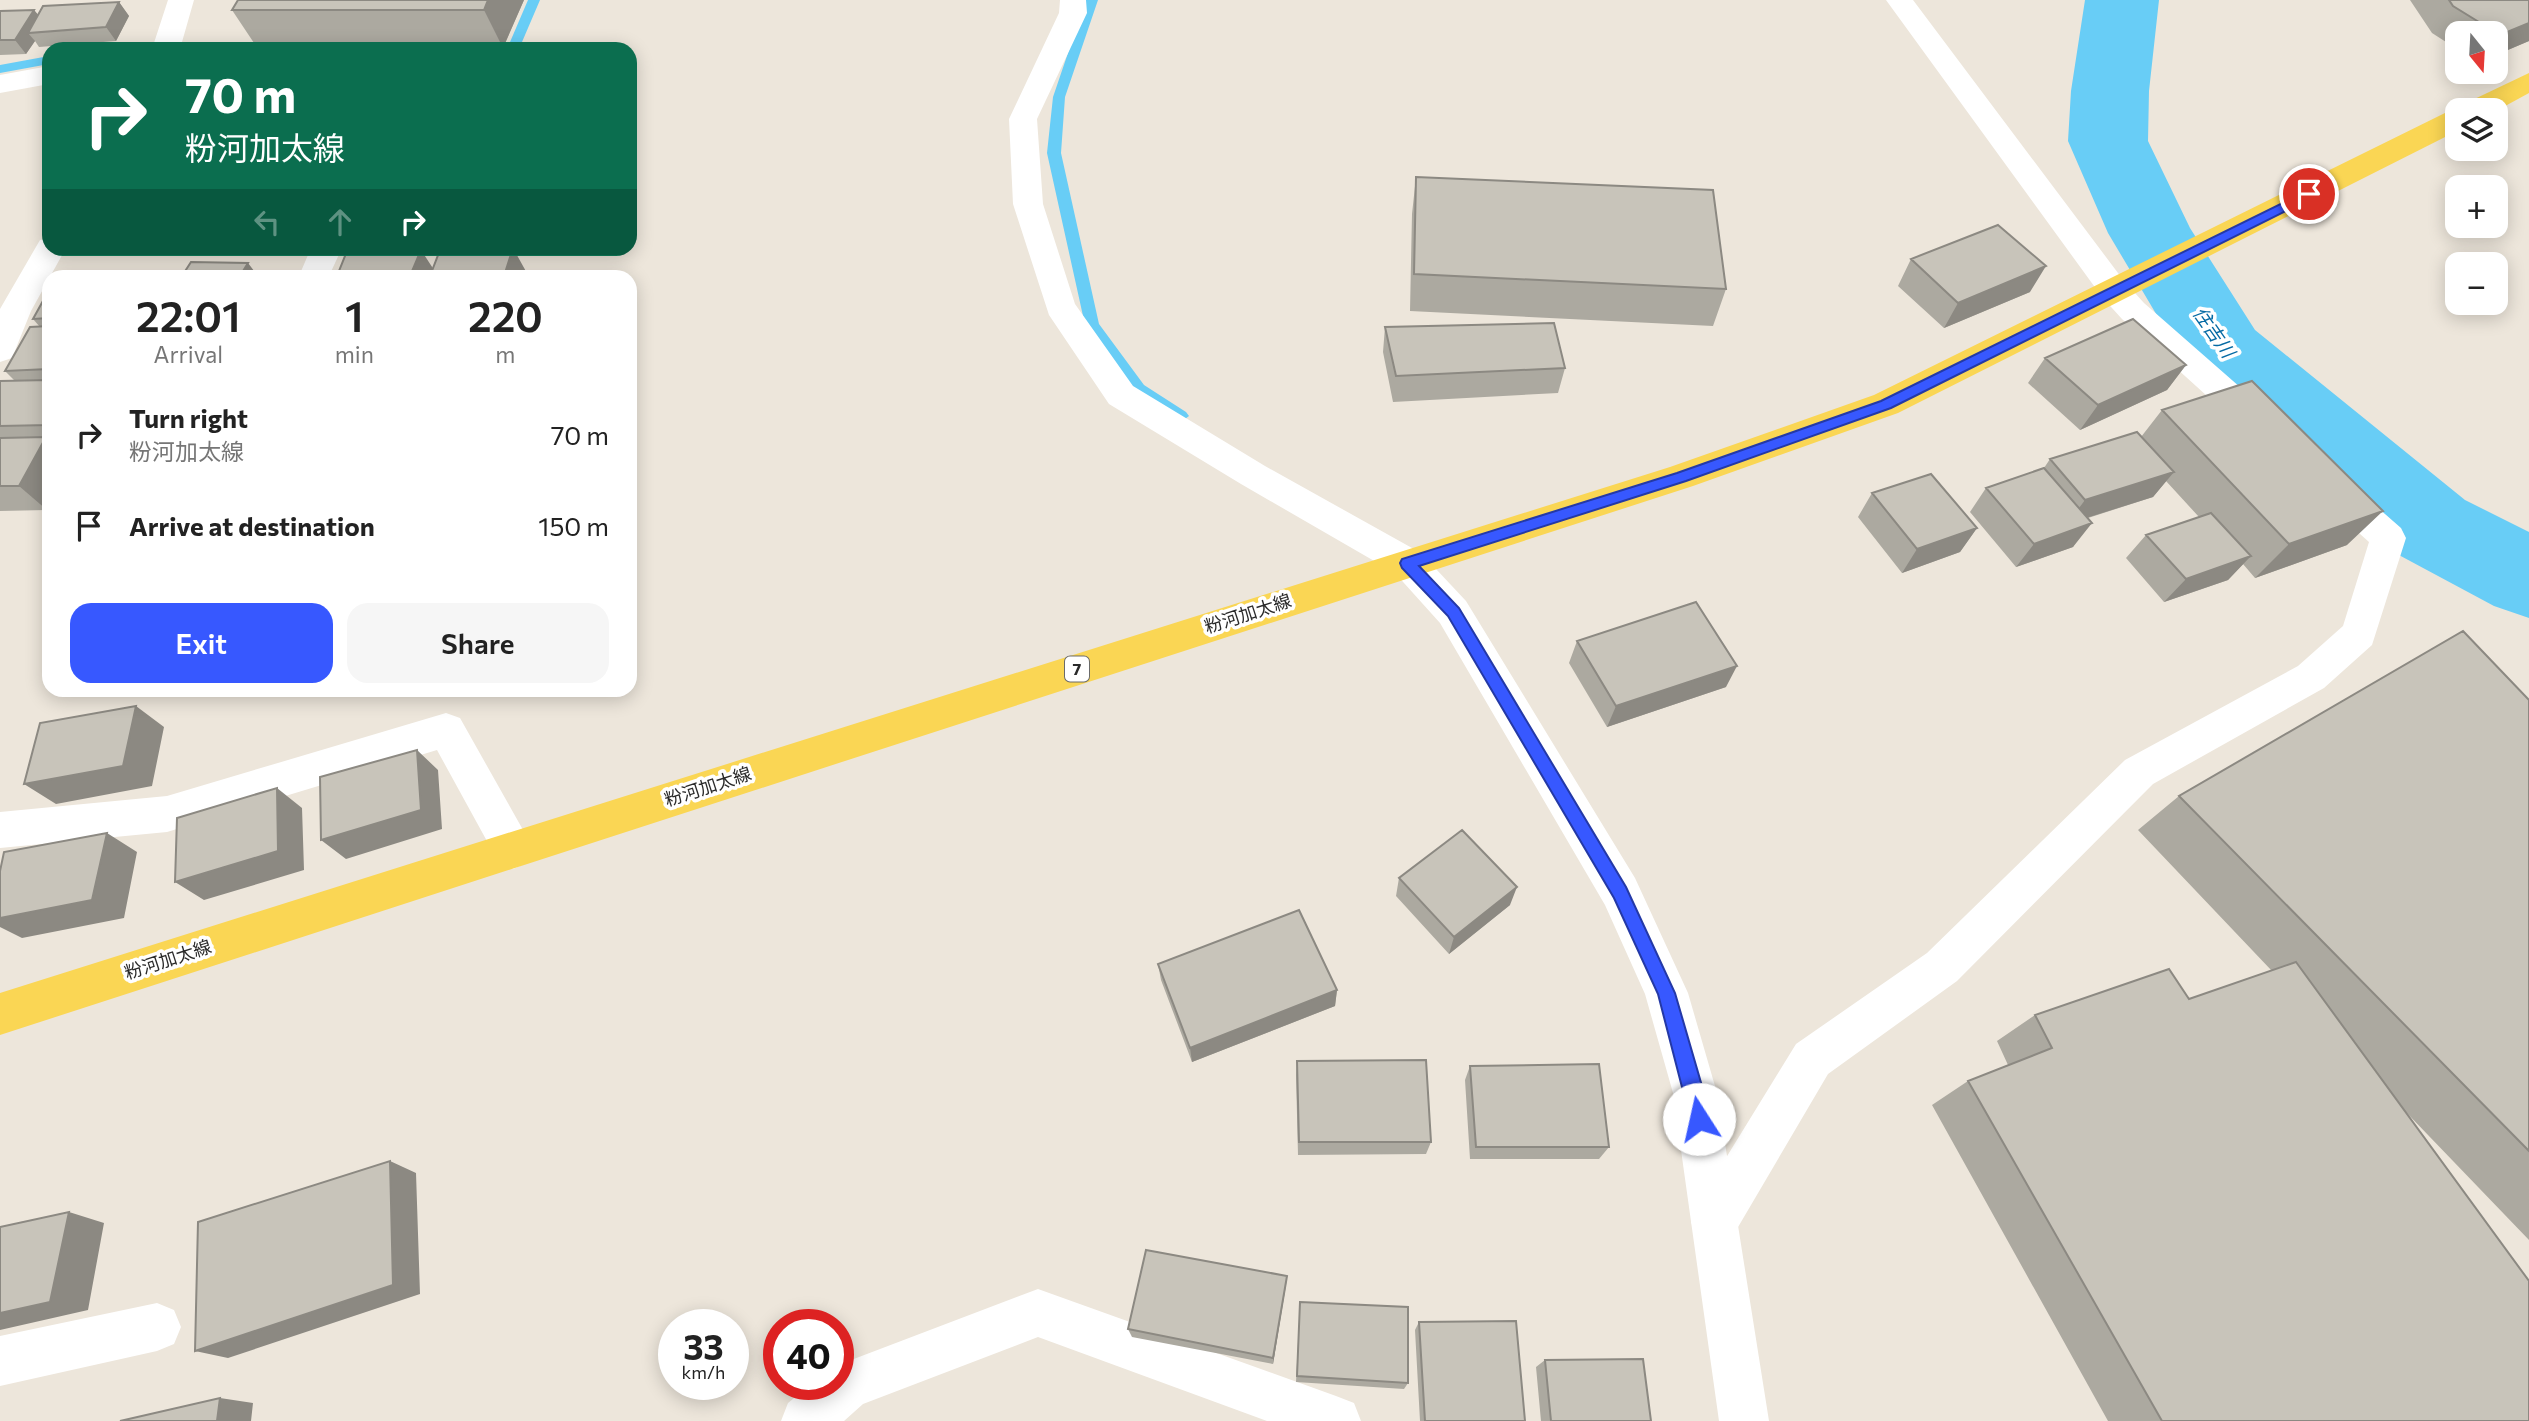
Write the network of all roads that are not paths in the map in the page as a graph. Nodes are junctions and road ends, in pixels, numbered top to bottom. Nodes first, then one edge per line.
1 (181, 0) edge
2 (1073, 0) edge
3 (1899, 0) edge
4 (168, 42) edge
5 (42, 76) edge
6 (2529, 82) edge
7 (0, 84) edge
8 (2497, 98) edge
9 (2445, 125) edge
10 (46, 256) edge
11 (2125, 284) junction
12 (0, 350) edge
13 (1408, 563) junction
14 (0, 830) edge
15 (513, 849) junction
16 (0, 1014) edge
17 (1714, 1222) junction
18 (157, 1327) dead end
19 (0, 1361) edge
20 (806, 1421) edge
21 (1336, 1421) edge
22 (1744, 1421) edge

1 - 4 street
2 - 13 street
3 - 11 street
5 - 7 street
6 - 8 main road
9 - 11 main road, 粉河加太線 / 7
10 - 12 street
11 - 13 main road, 粉河加太線 / 7
11 - 17 street
13 - 15 main road, 粉河加太線 / 7
13 - 17 street
14 - 15 street
15 - 16 main road, 粉河加太線 / 7
17 - 22 street
18 - 19 street
20 - 21 street

